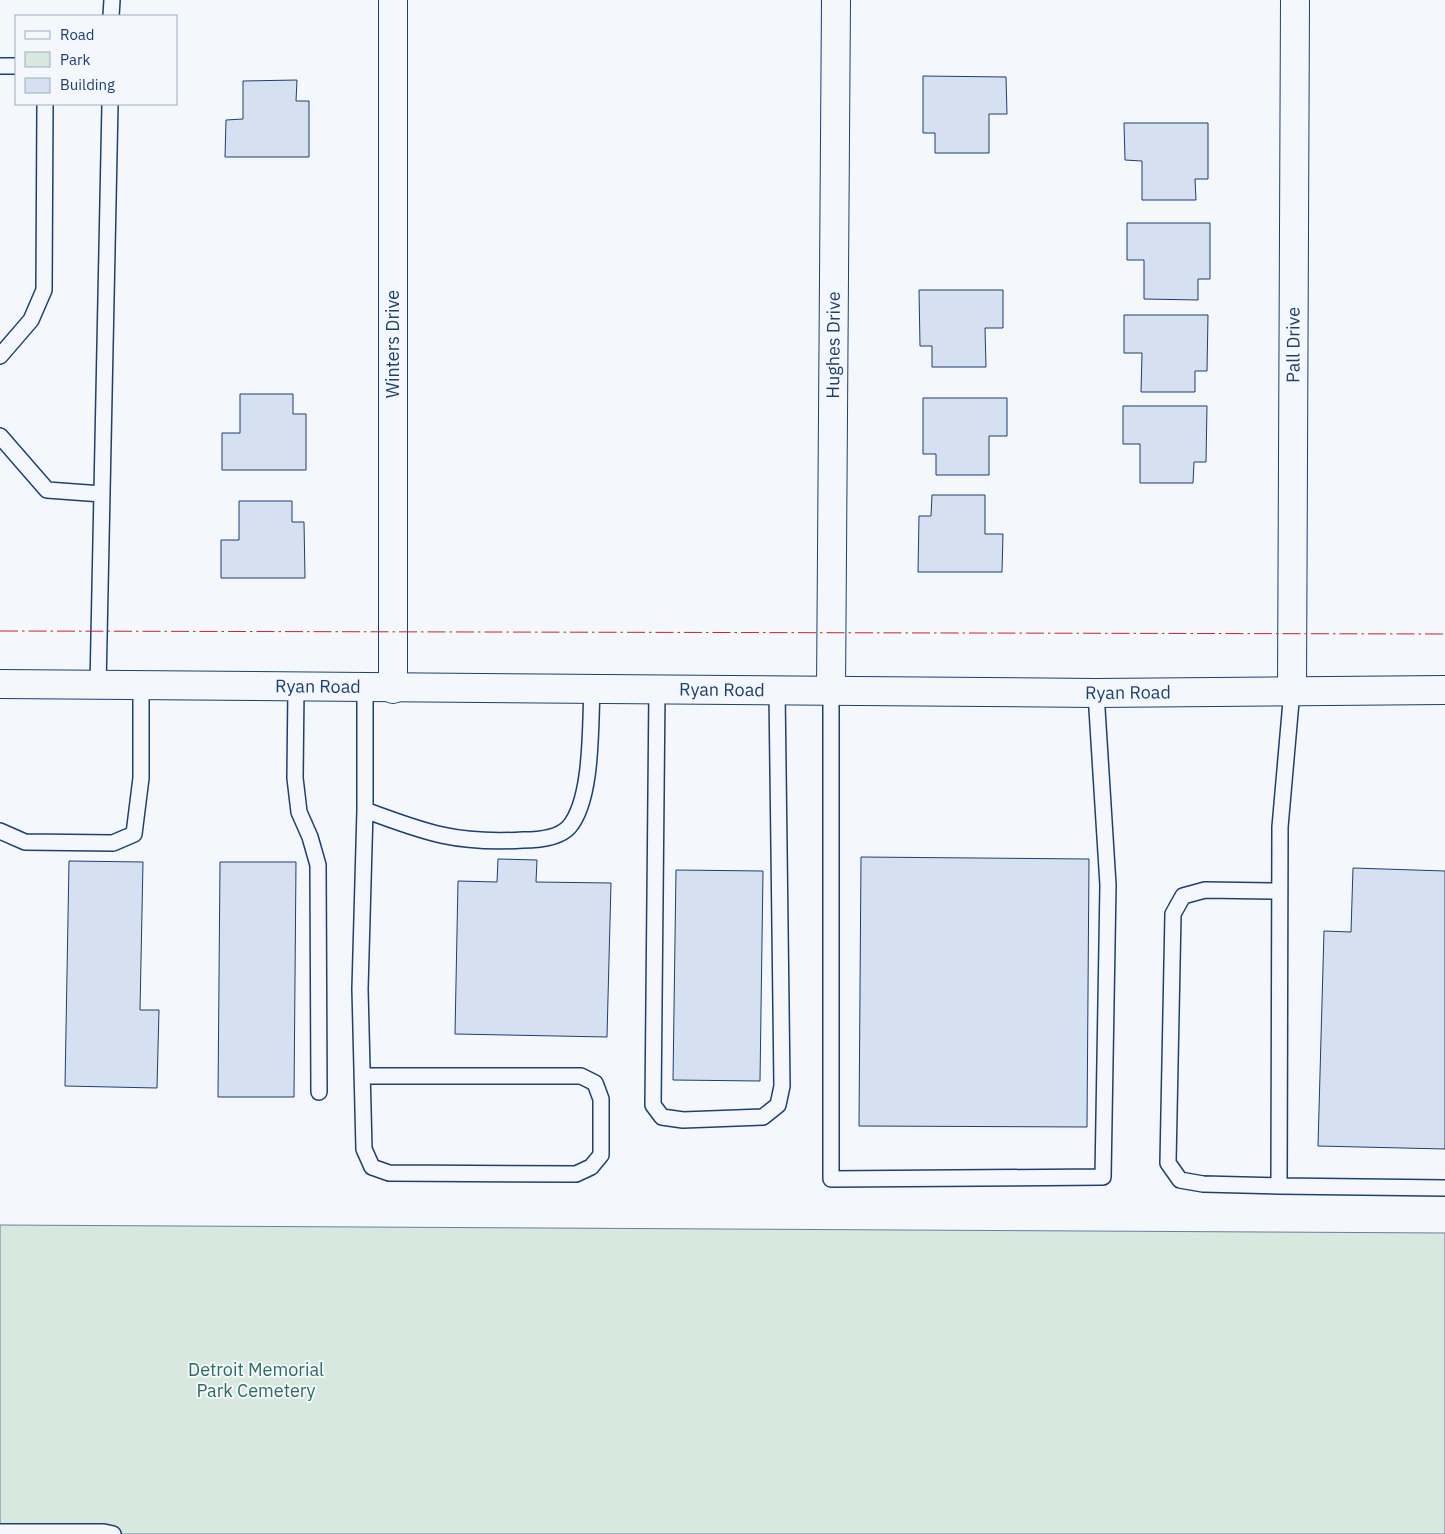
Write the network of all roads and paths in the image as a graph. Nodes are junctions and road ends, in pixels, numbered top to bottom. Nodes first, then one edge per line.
1 (112, 0) edge
2 (394, 0) edge
3 (836, 0) edge
4 (1295, 0) edge
5 (111, 15) edge
6 (0, 66) edge
7 (15, 66) edge
8 (45, 105) edge
9 (110, 105) edge
10 (0, 356) edge
11 (0, 436) edge
12 (102, 494) junction
13 (0, 684) edge
14 (98, 686) junction
15 (141, 686) junction
16 (296, 688) junction
17 (365, 688) junction
18 (393, 688) junction
19 (592, 690) junction
20 (657, 690) junction
21 (777, 690) junction
22 (1292, 690) junction
23 (1445, 690) edge
24 (831, 691) junction
25 (1096, 693) junction
26 (365, 810) junction
27 (0, 832) edge
28 (1279, 891) junction
29 (362, 1076) junction
30 (319, 1092) dead end
31 (1279, 1186) junction
32 (1445, 1188) edge
33 (0, 1532) edge
34 (113, 1534) edge

1 - 5 lane
2 - 18 street, Winters Drive
3 - 24 street, Hughes Drive
4 - 22 street, Pall Drive
6 - 7 lane
8 - 10 lane
9 - 12 lane
11 - 12 lane
12 - 14 lane
13 - 14 street, Ryan Road
14 - 15 street, Ryan Road
15 - 16 street, Ryan Road
15 - 27 lane
16 - 17 street, Ryan Road
16 - 30 lane
17 - 18 street, Ryan Road
17 - 26 lane
18 - 19 street, Ryan Road
19 - 20 street, Ryan Road
19 - 26 lane
20 - 21 street, Ryan Road
20 - 21 lane
21 - 24 street, Ryan Road
22 - 23 street, Ryan Road
22 - 25 street, Ryan Road
22 - 28 lane
24 - 25 street, Ryan Road
24 - 25 lane
26 - 29 lane
28 - 31 lane
28 - 31 lane
29 - 29 lane
31 - 32 lane
33 - 34 lane

